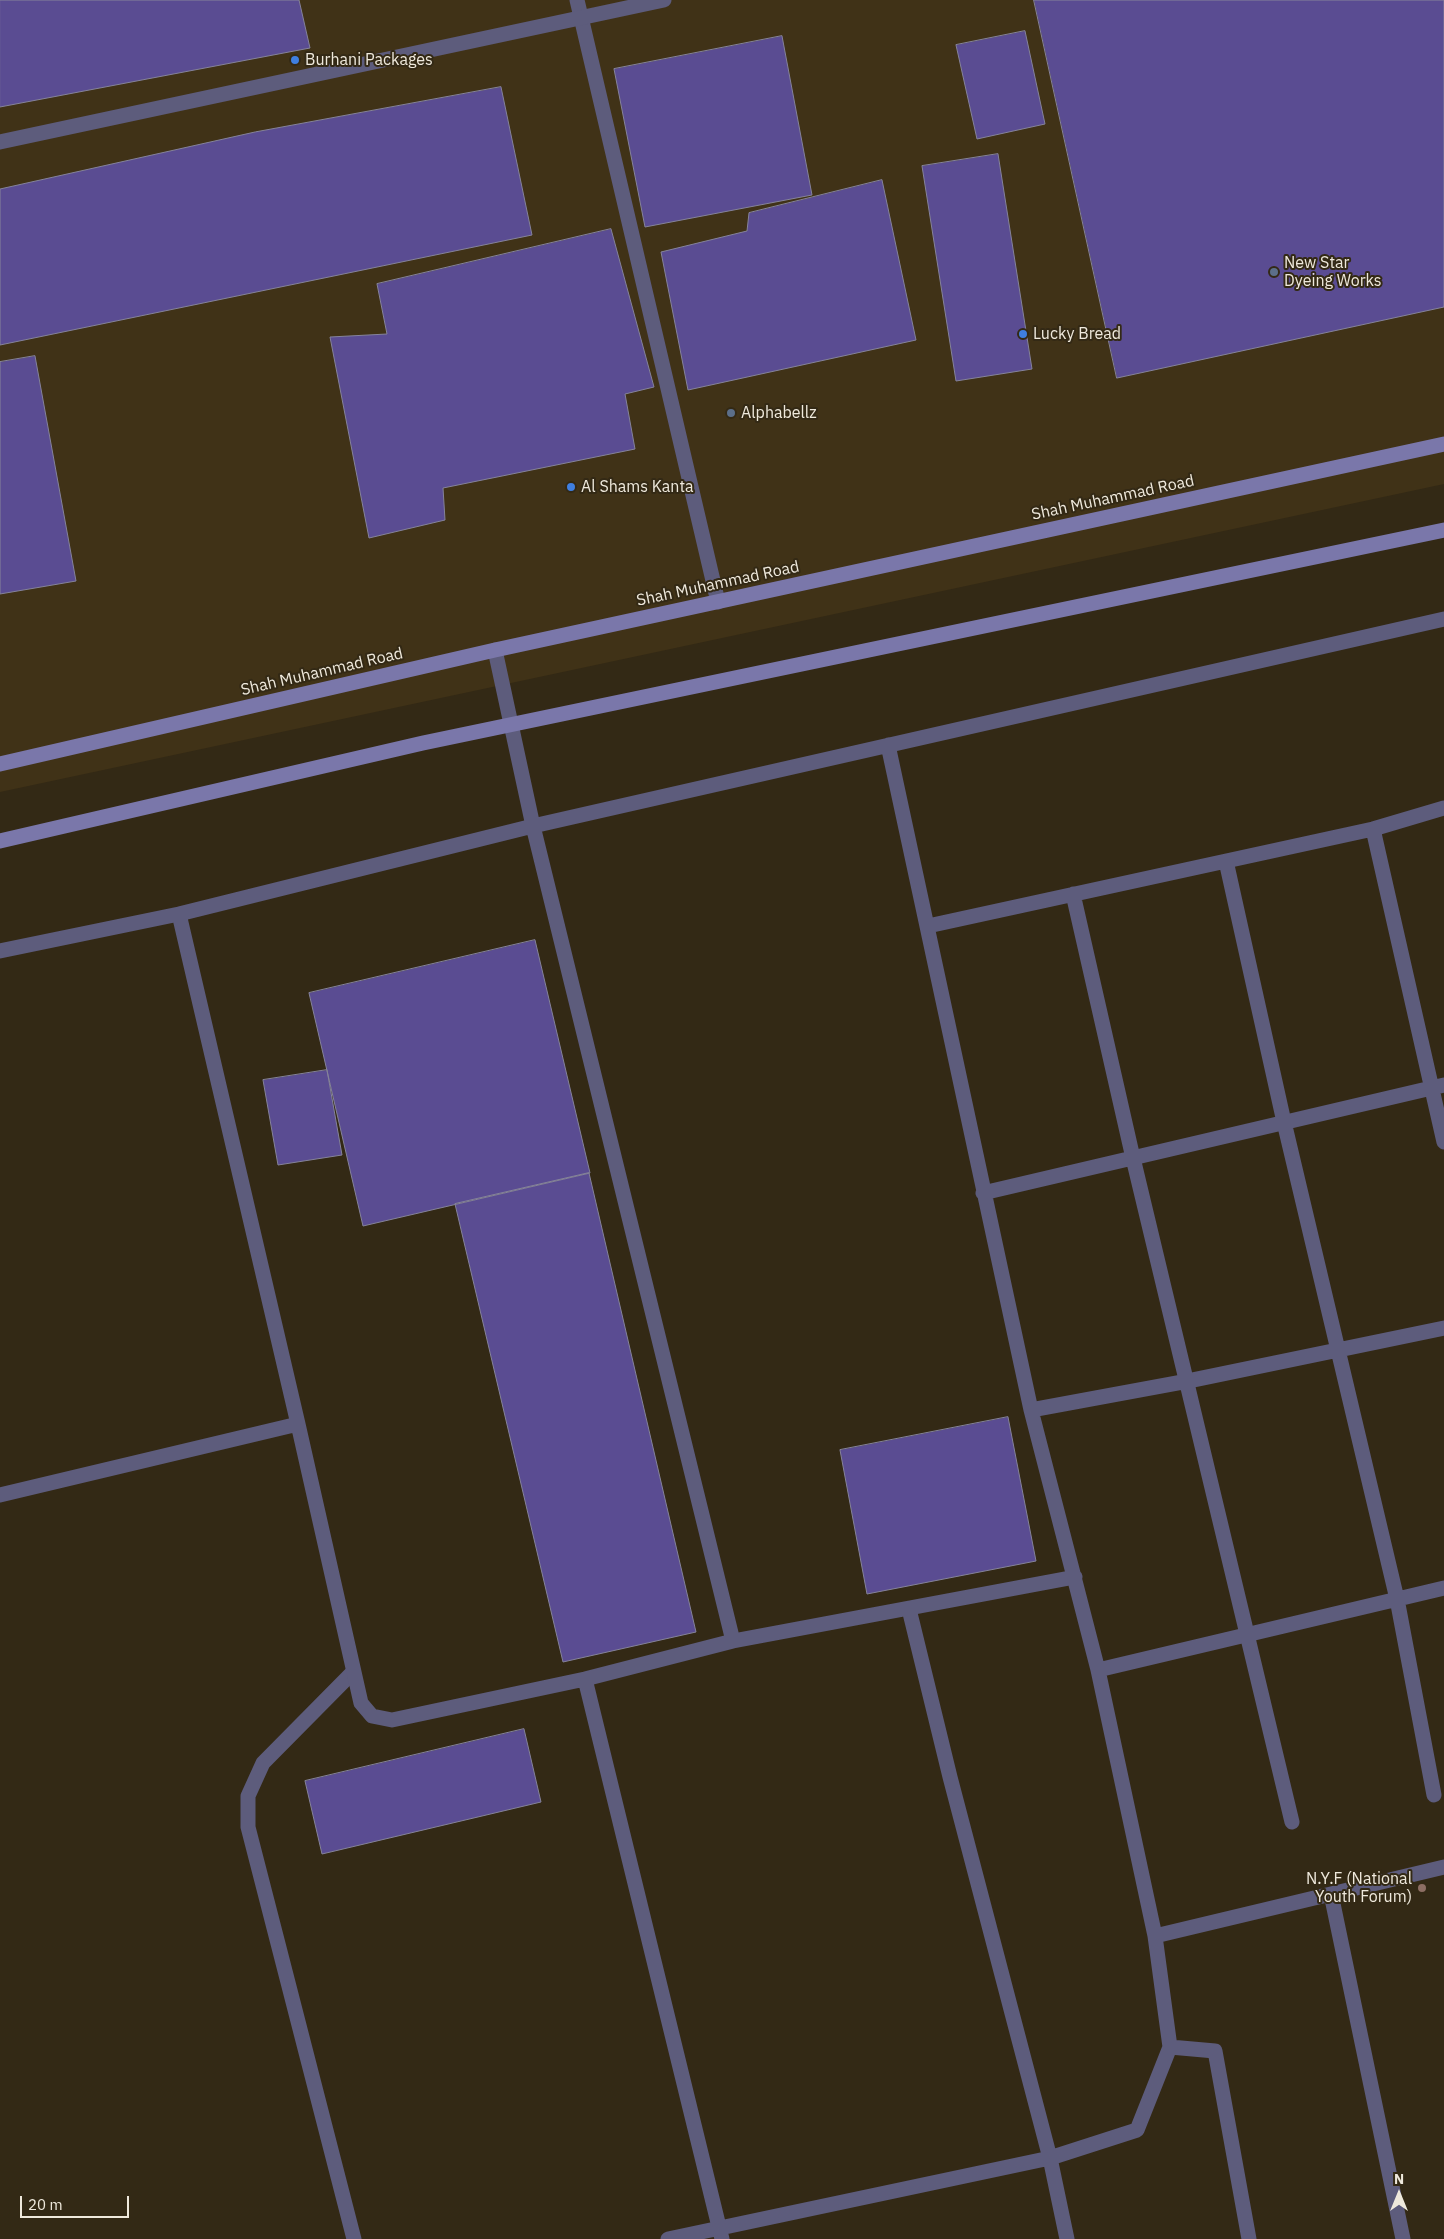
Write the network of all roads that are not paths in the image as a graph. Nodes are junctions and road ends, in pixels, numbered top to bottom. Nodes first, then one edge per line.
1 (577, 0) edge
2 (664, 0) edge
3 (581, 17) junction
4 (0, 142) edge
5 (1444, 444) edge
6 (1444, 530) edge
7 (718, 602) junction
8 (1444, 619) edge
9 (495, 650) junction
10 (513, 724) junction
11 (888, 745) junction
12 (0, 764) edge
13 (1444, 808) edge
14 (533, 826) junction
15 (1373, 829) junction
16 (0, 841) edge
17 (1226, 861) junction
18 (1073, 894) junction
19 (179, 914) junction
20 (928, 926) junction
21 (0, 950) edge
22 (1438, 1086) edge
23 (1284, 1122) junction
24 (1444, 1142) edge
25 (1133, 1158) junction
26 (983, 1193) junction
27 (1444, 1328) edge
28 (1337, 1350) junction
29 (1188, 1381) junction
30 (1031, 1410) junction
31 (298, 1424) junction
32 (0, 1495) edge
33 (1074, 1577) junction
34 (1444, 1588) edge
35 (1397, 1599) junction
36 (909, 1609) junction
37 (1249, 1635) junction
38 (733, 1641) junction
39 (1098, 1670) junction
40 (352, 1672) junction
41 (585, 1679) junction
42 (1434, 1795) dead end
43 (1292, 1822) dead end
44 (1444, 1867) edge
45 (1331, 1894) junction
46 (1155, 1936) junction
47 (1170, 2046) junction
48 (1050, 2158) junction
49 (721, 2233) edge
50 (354, 2239) edge
51 (668, 2239) edge
52 (1066, 2239) edge
53 (1249, 2239) edge
54 (1403, 2239) edge

1 - 3 street
2 - 3 street
3 - 4 street
3 - 7 street
5 - 7 street, Shah Muhammad Road
6 - 10 street
7 - 9 street, Shah Muhammad Road
8 - 11 street
9 - 10 street
9 - 12 street, Shah Muhammad Road
10 - 14 street
10 - 16 street
11 - 14 street
11 - 20 street
13 - 15 street
14 - 19 street
14 - 38 street
15 - 17 street
15 - 22 street
17 - 18 street
17 - 23 street
18 - 20 street
18 - 25 street
19 - 21 street
19 - 31 street
20 - 26 street
22 - 23 street
22 - 24 street
23 - 25 street
23 - 28 street
25 - 26 street
25 - 29 street
26 - 30 street
27 - 28 street
28 - 29 street
28 - 35 street
29 - 30 street
29 - 37 street
30 - 33 street
31 - 32 street
31 - 40 street
33 - 36 street
33 - 39 street
34 - 35 street
35 - 37 street
35 - 42 street
36 - 38 street
36 - 48 street
37 - 39 street
37 - 43 street
38 - 41 street
39 - 46 street
40 - 41 street
40 - 50 street
41 - 49 street
44 - 45 street
45 - 46 street
45 - 54 street
46 - 47 street
47 - 48 street
47 - 53 street
48 - 49 street
48 - 52 street
49 - 51 street

